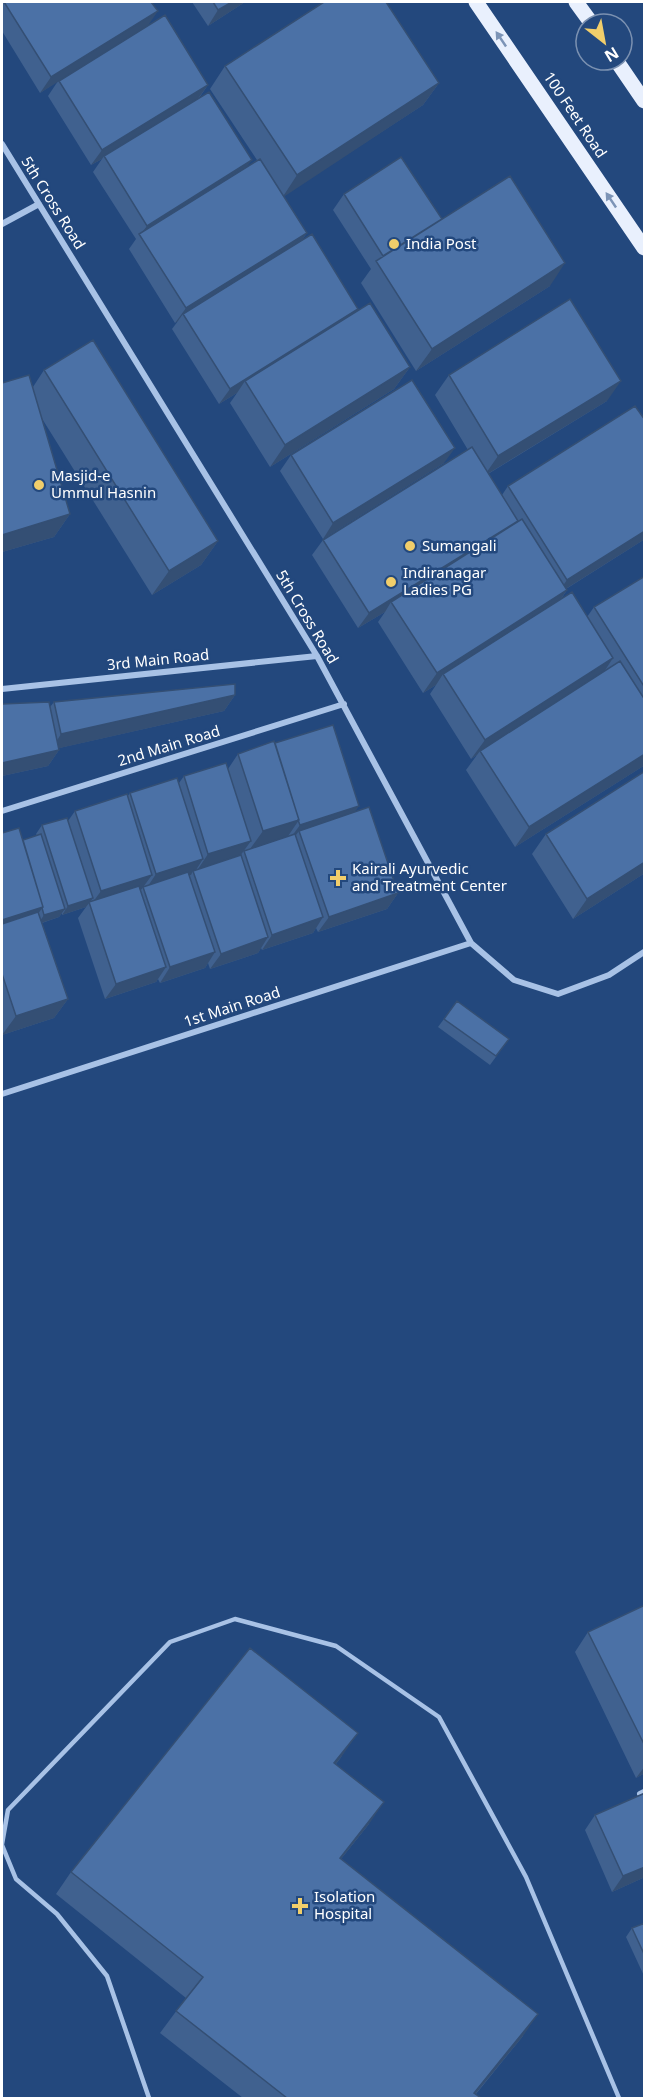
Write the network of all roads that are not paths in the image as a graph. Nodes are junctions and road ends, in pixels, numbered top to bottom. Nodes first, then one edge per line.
1 (476, 2) edge
2 (624, 72) edge
3 (645, 101) edge
4 (2, 144) edge
5 (39, 204) junction
6 (2, 224) edge
7 (645, 248) edge
8 (317, 656) junction
9 (2, 689) edge
10 (344, 704) junction
11 (2, 811) edge
12 (471, 943) junction
13 (645, 952) edge
14 (2, 1094) edge
15 (2, 1844) edge
16 (149, 2098) edge
17 (619, 2098) edge

7 -> 1 main road, 100 Feet Road
2 - 3 main road
4 - 5 street, 5th Cross Road
5 - 6 street
5 - 8 street, 5th Cross Road
8 - 9 street, 3rd Main Road
8 - 10 street, 5th Cross Road
10 - 11 street, 2nd Main Road
10 - 12 street, 5th Cross Road
12 - 13 street, 5th Cross Road
12 - 14 street, 1st Main Road
15 - 16 lane
15 - 17 lane

